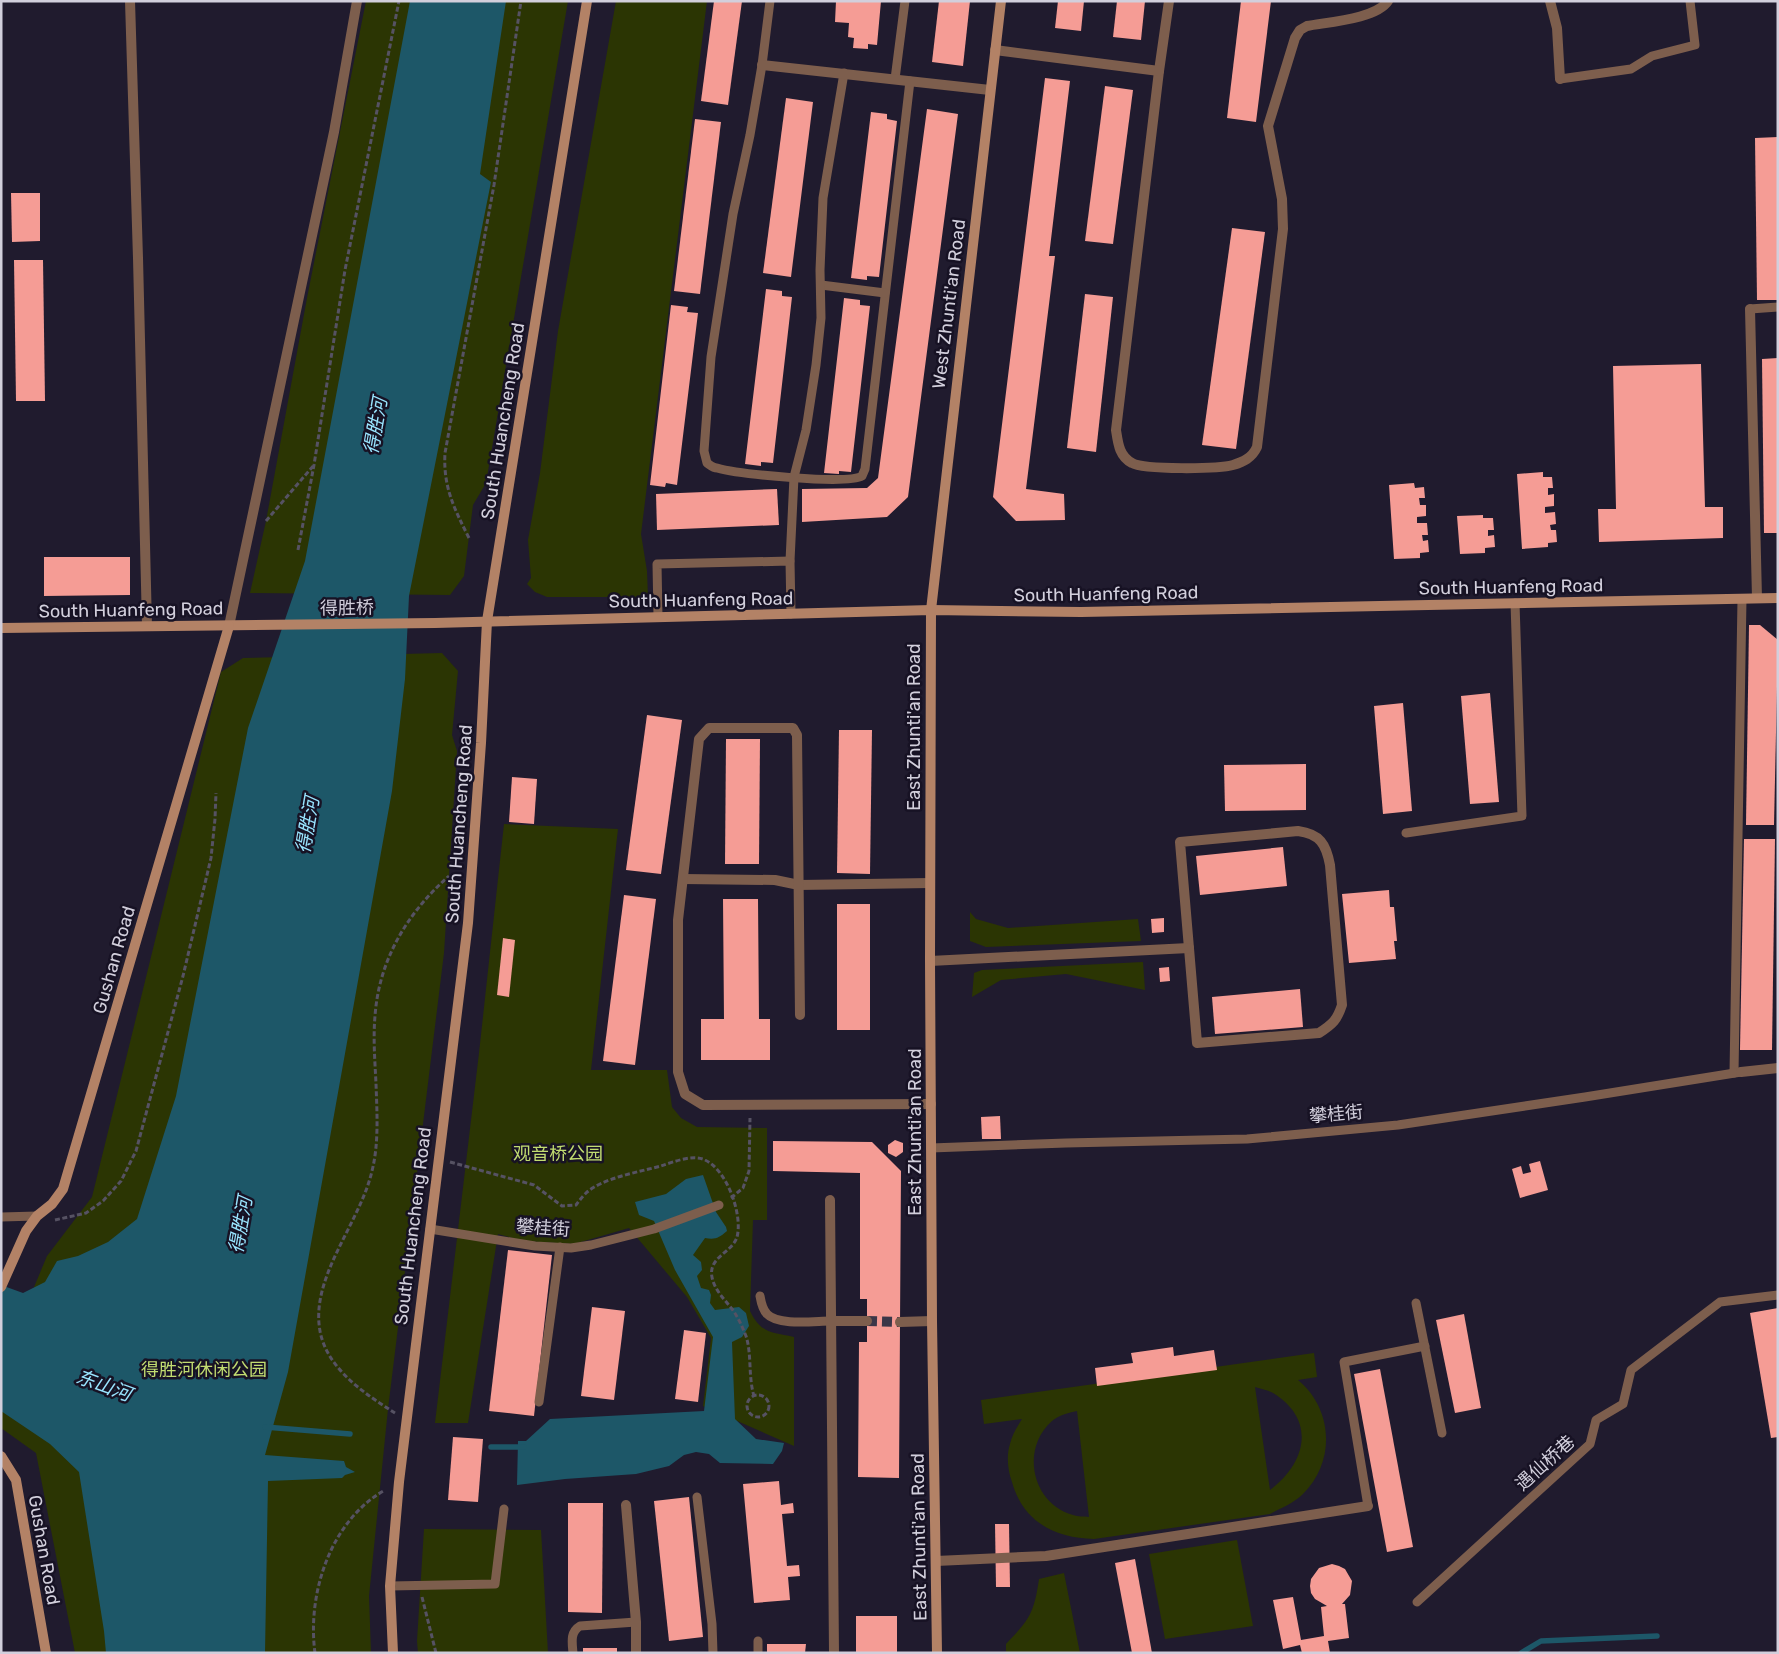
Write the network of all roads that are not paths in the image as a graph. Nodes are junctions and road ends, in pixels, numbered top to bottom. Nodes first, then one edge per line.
1 (130, 1) edge
2 (357, 1) edge
3 (587, 1) edge
4 (770, 1) edge
5 (905, 1) edge
6 (1001, 1) edge
7 (1169, 1) edge
8 (1388, 1) edge
9 (1550, 1) edge
10 (1690, 1) edge
11 (995, 50) junction
12 (762, 65) junction
13 (1159, 71) junction
14 (844, 73) junction
15 (895, 79) junction
16 (1560, 79) joint
17 (910, 81) junction
18 (990, 90) junction
19 (821, 285) junction
20 (885, 293) junction
21 (1778, 307) edge
22 (1750, 309) joint
23 (794, 477) junction
24 (790, 561) junction
25 (1742, 598) junction
26 (1757, 598) junction
27 (1778, 598) edge
28 (1516, 603) junction
29 (931, 610) junction
30 (791, 614) junction
31 (658, 617) junction
32 (488, 621) junction
33 (435, 623) joint
34 (260, 625) joint
35 (147, 626) junction
36 (228, 626) junction
37 (1, 628) edge
38 (1406, 833) dead end
39 (683, 879) junction
40 (930, 883) junction
41 (799, 885) junction
42 (1189, 948) junction
43 (930, 961) junction
44 (800, 1015) dead end
45 (1778, 1068) edge
46 (1737, 1072) junction
47 (931, 1104) junction
48 (931, 1148) junction
49 (830, 1200) dead end
50 (719, 1205) road end
51 (37, 1216) junction
52 (1, 1217) edge
53 (430, 1228) junction
54 (560, 1247) junction
55 (1, 1287) edge
56 (1778, 1295) edge
57 (760, 1296) dead end
58 (1416, 1302) dead end
59 (830, 1321) junction
60 (867, 1321) tunnel mouth
61 (900, 1322) tunnel mouth
62 (932, 1322) junction
63 (1425, 1346) junction
64 (539, 1402) dead end
65 (1442, 1433) dead end
66 (1, 1456) edge
67 (697, 1497) dead end
68 (626, 1506) dead end
69 (1368, 1506) joint
70 (504, 1509) dead end
71 (936, 1561) junction
72 (390, 1586) junction
73 (1417, 1602) dead end
74 (636, 1622) junction
75 (758, 1642) dead end
76 (46, 1653) edge
77 (393, 1653) edge
78 (572, 1653) edge
79 (636, 1653) edge
80 (713, 1653) edge
81 (758, 1653) edge
82 (834, 1653) edge
83 (937, 1653) edge

1 - 35 street
2 - 36 street
3 - 32 main road, South Huancheng Road
4 - 12 lane
5 - 15 lane
6 - 11 main road, West Zhunti'an Road
7 - 13 street
8 - 13 street
9 - 16 street
10 - 16 lane
11 - 13 street
11 - 18 main road, West Zhunti'an Road
12 - 14 street
12 - 23 lane
14 - 15 street
14 - 19 lane
15 - 17 street
17 - 18 street
17 - 20 lane
18 - 29 main road, West Zhunti'an Road
19 - 20 lane
19 - 23 lane
20 - 23 lane
21 - 22 lane
22 - 26 street
23 - 24 lane
24 - 30 lane
24 - 31 lane
25 - 26 main road, South Huanfeng Road
25 - 28 main road, South Huanfeng Road
25 - 46 lane
26 - 27 main road, South Huanfeng Road
28 - 29 main road, South Huanfeng Road
28 - 38 lane
29 - 30 main road, South Huanfeng Road
29 - 40 main road, East Zhunti'an Road
30 - 31 main road, South Huanfeng Road
31 - 32 main road, South Huanfeng Road
32 - 33 main road, South Huanfeng Road
32 - 53 main road, South Huancheng Road
33 - 34 main road, 得胜桥
34 - 36 main road, South Huanfeng Road
35 - 36 main road, South Huanfeng Road
35 - 37 main road, South Huanfeng Road
36 - 51 main road, Gushan Road
39 - 41 street
39 - 41 street
39 - 47 street
40 - 41 street
40 - 43 main road, East Zhunti'an Road
41 - 44 street
42 - 42 street
42 - 43 street
43 - 47 main road, East Zhunti'an Road
45 - 46 street
46 - 48 lane, 攀桂街
47 - 48 main road, East Zhunti'an Road
48 - 62 main road, East Zhunti'an Road
49 - 59 street
50 - 54 lane, 攀桂街
51 - 52 lane
51 - 55 main road, Gushan Road
53 - 54 lane, 攀桂街
53 - 72 main road, South Huancheng Road
54 - 64 lane
56 - 73 lane, 遇仙桥巷
57 - 59 lane
58 - 63 lane
59 - 60 street
59 - 82 street
61 - 62 street
62 - 71 main road, East Zhunti'an Road
63 - 65 lane
63 - 69 lane
66 - 76 main road, Gushan Road
67 - 80 lane
68 - 74 street
69 - 71 street
70 - 72 lane
71 - 83 main road, East Zhunti'an Road
72 - 77 main road, South Huancheng Road
74 - 78 lane
74 - 79 street
75 - 81 lane

